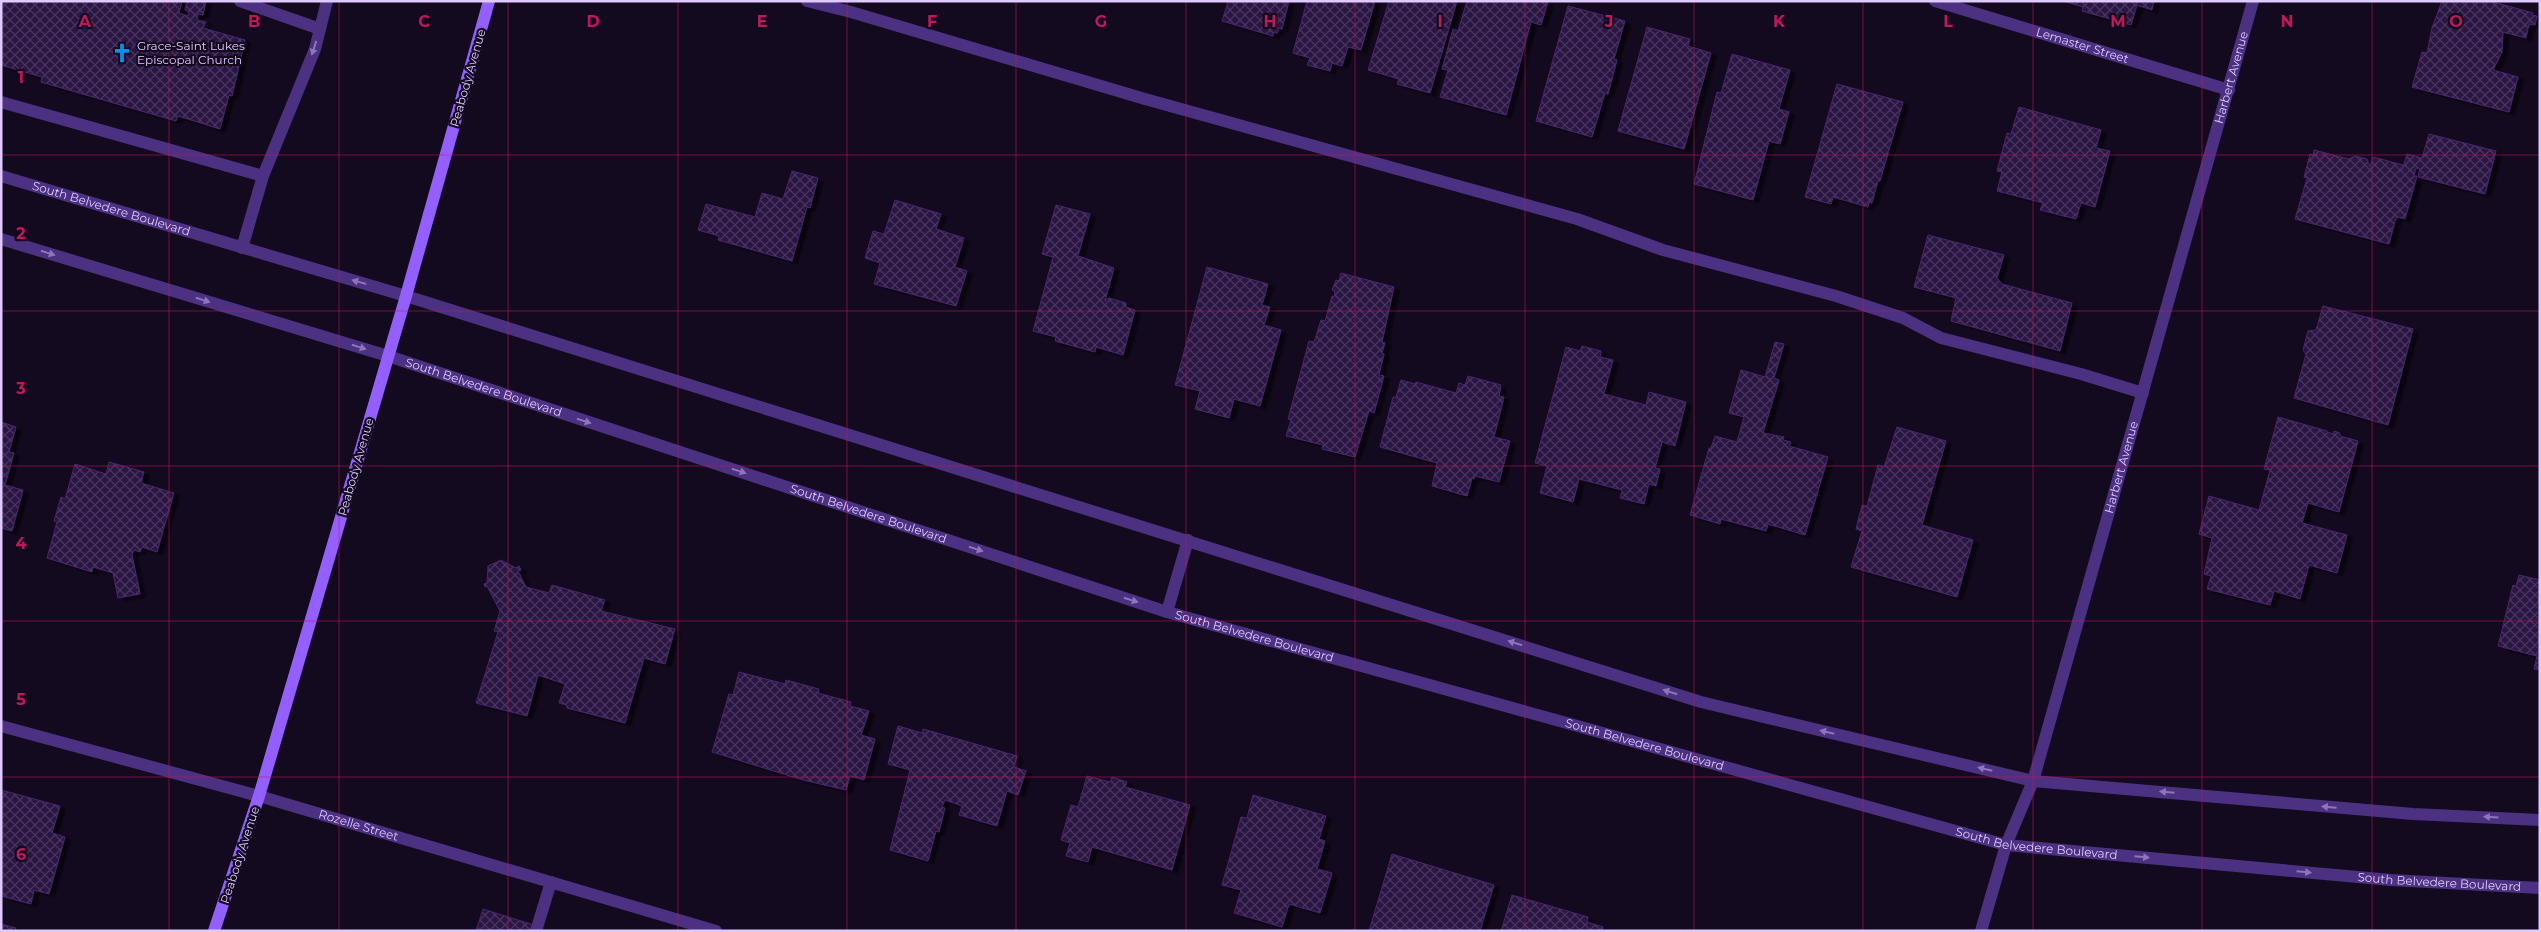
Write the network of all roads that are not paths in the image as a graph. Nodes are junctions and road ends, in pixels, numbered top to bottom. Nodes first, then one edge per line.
1 (240, 1) edge
2 (328, 1) edge
3 (489, 1) edge
4 (807, 1) edge
5 (1935, 1) edge
6 (2253, 1) edge
7 (320, 30) junction
8 (2229, 90) junction
9 (1, 102) edge
10 (1, 176) edge
11 (262, 176) junction
12 (1, 239) edge
13 (242, 248) junction
14 (406, 296) junction
15 (388, 356) junction
16 (2143, 393) junction
17 (1188, 540) junction
18 (1167, 612) junction
19 (1, 726) edge
20 (2033, 781) junction
21 (260, 796) junction
22 (2540, 820) edge
23 (2006, 845) junction
24 (551, 882) junction
25 (2540, 888) edge
26 (214, 931) edge
27 (536, 931) edge
28 (716, 931) edge
29 (1981, 931) edge

1 - 7 street
2 - 7 street
3 - 14 main road, Peabody Avenue
4 - 16 street
5 - 8 street, Lemaster Street
6 - 8 street, Harbert Avenue
7 -> 11 street
8 - 16 street, Harbert Avenue
9 - 11 street
10 - 13 street, South Belvedere Boulevard
11 - 13 street
12 -> 15 street, South Belvedere Boulevard
14 -> 13 street, South Belvedere Boulevard
14 - 15 main road, Peabody Avenue
14 - 17 street, South Belvedere Boulevard
15 -> 18 street, South Belvedere Boulevard
15 - 21 main road, Peabody Avenue
16 - 20 street, Harbert Avenue
17 - 18 street
20 -> 17 street, South Belvedere Boulevard
18 - 23 street, South Belvedere Boulevard
19 - 21 street, Rozelle Street
22 -> 20 street, South Belvedere Boulevard
20 - 23 street, Harbert Avenue
21 - 24 street, Rozelle Street
21 - 26 main road, Peabody Avenue
23 -> 25 street, South Belvedere Boulevard
23 - 29 street, Harbert Avenue
24 - 27 street
24 - 28 street, Rozelle Street

